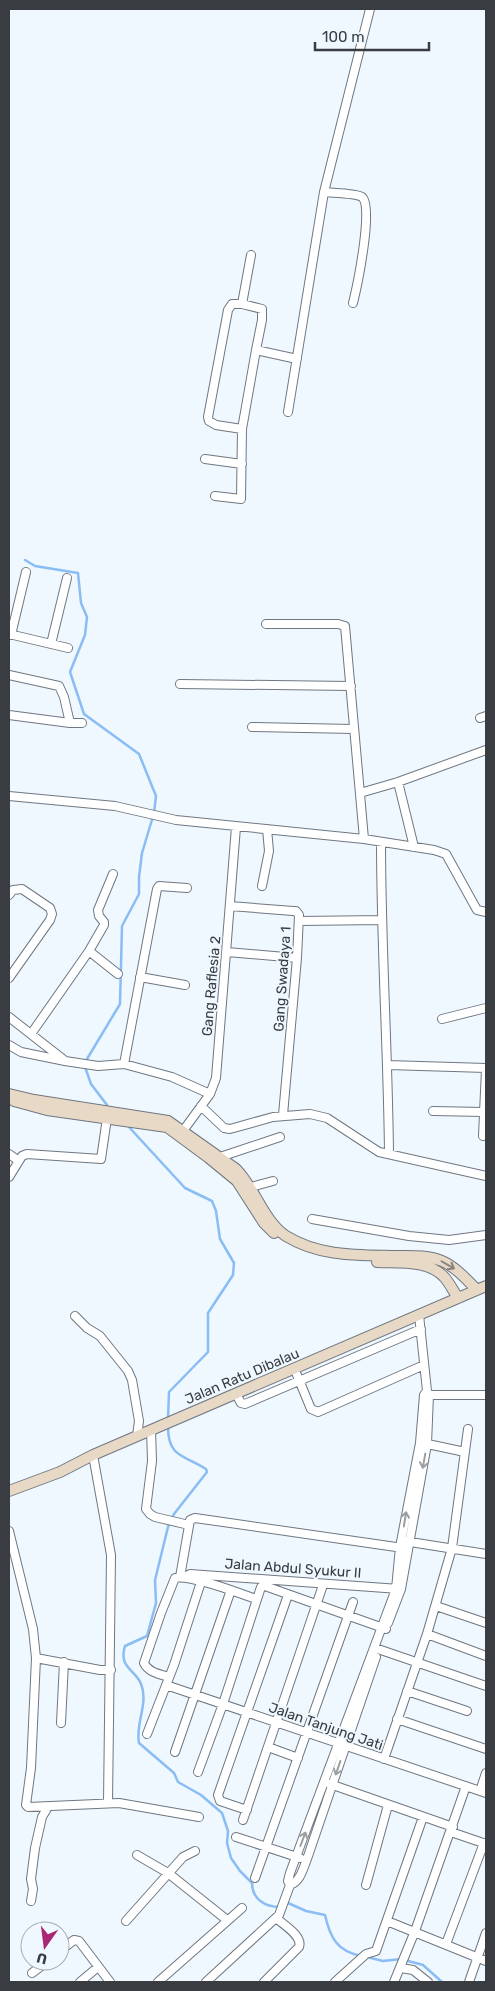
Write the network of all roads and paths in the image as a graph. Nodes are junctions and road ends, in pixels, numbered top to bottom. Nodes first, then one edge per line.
1 (370, 9) edge
2 (324, 192) junction
3 (251, 255) dead end
4 (353, 303) dead end
5 (242, 304) junction
6 (256, 350) junction
7 (298, 359) junction
8 (288, 412) dead end
9 (242, 429) junction
10 (205, 459) dead end
11 (242, 464) junction
12 (214, 496) dead end
13 (26, 572) dead end
14 (67, 578) dead end
15 (266, 624) dead end
16 (10, 635) edge
17 (51, 644) junction
18 (68, 648) dead end
19 (9, 674) edge
20 (180, 684) dead end
21 (350, 686) junction
22 (9, 715) edge
23 (70, 723) junction
24 (82, 723) dead end
25 (252, 727) dead end
26 (354, 729) junction
27 (486, 750) edge
28 (398, 782) junction
29 (360, 793) junction
30 (9, 796) edge
31 (236, 827) junction
32 (268, 829) junction
33 (364, 839) junction
34 (382, 842) junction
35 (414, 847) junction
36 (113, 874) dead end
37 (262, 886) dead end
38 (187, 888) dead end
39 (9, 894) edge
40 (230, 906) junction
41 (486, 912) edge
42 (382, 920) junction
43 (299, 921) junction
44 (89, 951) junction
45 (227, 952) junction
46 (297, 958) junction
47 (118, 974) dead end
48 (140, 977) junction
49 (9, 978) edge
50 (185, 985) dead end
51 (486, 1008) edge
52 (9, 1017) edge
53 (442, 1019) dead end
54 (31, 1034) junction
55 (9, 1045) edge
56 (65, 1061) junction
57 (124, 1064) junction
58 (388, 1065) junction
59 (486, 1069) edge
60 (210, 1094) junction
61 (12, 1099) edge
62 (201, 1106) junction
63 (433, 1111) dead end
64 (484, 1112) junction
65 (112, 1115) junction
66 (283, 1115) junction
67 (181, 1133) junction
68 (483, 1136) dead end
69 (280, 1137) dead end
70 (9, 1154) edge
71 (389, 1154) junction
72 (220, 1157) junction
73 (19, 1161) junction
74 (486, 1176) edge
75 (9, 1177) edge
76 (273, 1180) dead end
77 (251, 1187) junction
78 (312, 1219) dead end
79 (486, 1235) edge
80 (482, 1288) edge
81 (458, 1298) junction
82 (419, 1314) junction
83 (75, 1316) dead end
84 (421, 1330) junction
85 (424, 1365) junction
86 (295, 1369) junction
87 (299, 1379) junction
88 (236, 1394) junction
89 (427, 1394) junction
90 (486, 1395) edge
91 (468, 1429) dead end
92 (151, 1430) junction
93 (137, 1436) junction
94 (423, 1444) junction
95 (465, 1452) junction
96 (93, 1455) junction
97 (9, 1491) edge
98 (190, 1525) junction
99 (9, 1531) edge
100 (405, 1544) junction
101 (452, 1548) junction
102 (486, 1554) edge
103 (182, 1577) junction
104 (279, 1579) junction
105 (201, 1582) junction
106 (322, 1588) dead end
107 (272, 1589) junction
108 (398, 1589) junction
109 (230, 1590) junction
110 (288, 1594) junction
111 (256, 1599) junction
112 (353, 1602) dead end
113 (316, 1605) junction
114 (436, 1606) junction
115 (348, 1617) junction
116 (486, 1623) edge
117 (384, 1628) junction
118 (427, 1634) junction
119 (377, 1649) junction
120 (486, 1656) edge
121 (36, 1658) junction
122 (64, 1662) junction
123 (416, 1662) junction
124 (111, 1670) junction
125 (167, 1681) junction
126 (486, 1686) edge
127 (407, 1691) junction
128 (194, 1694) junction
129 (223, 1704) junction
130 (467, 1711) dead end
131 (248, 1712) junction
132 (397, 1719) junction
133 (277, 1722) junction
134 (61, 1723) dead end
135 (307, 1733) junction
136 (148, 1734) dead end
137 (342, 1746) junction
138 (268, 1747) junction
139 (486, 1749) edge
140 (175, 1752) dead end
141 (298, 1758) junction
142 (384, 1759) junction
143 (198, 1772) dead end
144 (486, 1773) edge
145 (329, 1783) junction
146 (466, 1786) junction
147 (483, 1792) edge
148 (108, 1803) junction
149 (388, 1805) junction
150 (48, 1807) junction
151 (247, 1810) junction
152 (199, 1817) dead end
153 (423, 1817) junction
154 (243, 1820) dead end
155 (452, 1829) junction
156 (236, 1837) dead end
157 (485, 1843) edge
158 (266, 1847) junction
159 (195, 1851) dead end
160 (137, 1855) dead end
161 (296, 1857) junction
162 (307, 1859) junction
163 (168, 1874) junction
164 (255, 1878) dead end
165 (290, 1885) junction
166 (366, 1885) dead end
167 (31, 1901) dead end
168 (242, 1908) dead end
169 (276, 1918) junction
170 (227, 1920) junction
171 (126, 1921) dead end
172 (387, 1921) junction
173 (415, 1932) junction
174 (486, 1933) edge
175 (70, 1943) edge
176 (446, 1944) junction
177 (477, 1957) junction
178 (486, 1961) edge
179 (403, 1963) junction
180 (98, 1967) junction
181 (35, 1971) edge
182 (32, 1973) dead end
183 (80, 1982) edge
184 (110, 1982) edge
185 (158, 1982) edge
186 (206, 1982) edge
187 (264, 1982) edge
188 (335, 1982) edge
189 (394, 1982) edge
190 (428, 1982) edge
191 (468, 1982) edge

1 - 2 street
2 - 4 street
2 - 7 street
3 - 5 street
5 - 6 street
5 - 9 street
6 - 7 street
6 - 9 street
7 - 8 street
9 - 11 street
10 - 11 street
11 - 12 street
13 - 16 street
14 - 17 street
15 - 21 street
16 - 17 street
17 - 18 street
19 - 23 street
20 - 21 street
21 - 26 street
22 - 23 street
23 - 24 street
25 - 26 street
26 - 29 street
27 - 28 street
28 - 29 street
28 - 35 street
29 - 33 street
30 - 31 street
31 - 32 street
31 - 40 street, Gang Raflesia 2
32 - 33 street
32 - 37 street
33 - 34 street
34 - 35 street
34 - 42 street
35 - 41 street
36 - 44 street
38 - 48 street
39 - 49 street
40 - 43 street, Gang Swadaya 1
40 - 45 street, Gang Raflesia 2
42 - 43 street
42 - 58 street
43 - 46 street, Gang Swadaya 1
44 - 47 street
44 - 54 street
45 - 46 street
45 - 60 street, Gang Raflesia 2
46 - 66 street, Gang Swadaya 1
48 - 50 street
48 - 57 street
51 - 53 street
52 - 54 street
54 - 56 street
55 - 56 street
56 - 57 street
57 - 60 street
58 - 59 street
58 - 71 street
59 - 64 street
60 - 62 street, Gang Raflesia 2
61 - 65 street
62 - 66 street
62 - 67 street, Gang Raflesia 2
63 - 64 street
64 - 68 street
65 - 67 street
65 - 67 street
65 - 73 street
66 - 71 street
67 - 72 street
67 - 81 street
69 - 72 street
70 - 73 street
71 - 74 street
72 - 77 street
73 - 75 street
76 - 77 street
77 -> 80 street
78 - 79 street
80 - 81 street, Jalan Ratu Dibalau
81 - 82 street, Jalan Ratu Dibalau
82 - 84 street
82 - 86 street, Jalan Ratu Dibalau
83 - 93 street
84 - 85 street
84 - 87 street
85 - 87 street
85 - 89 street
86 - 87 street
86 - 88 street, Jalan Ratu Dibalau
87 - 88 street
88 - 92 street, Jalan Ratu Dibalau
89 - 90 street
89 - 94 street
91 - 95 street
92 - 93 street, Jalan Ratu Dibalau
92 - 98 street
93 - 96 street, Jalan Ratu Dibalau
94 - 95 street
94 - 100 street
95 - 101 street
96 - 97 street, Jalan Ratu Dibalau
96 - 124 street
98 - 100 street
98 - 103 street
99 - 121 street
100 - 101 street
100 - 108 street
101 - 102 street
101 - 114 street
103 - 104 street, Jalan Abdul Syukur II
103 - 105 street
103 - 125 street, Jalan Tanjung Jati
104 - 107 street
104 - 108 street, Jalan Abdul Syukur II
105 - 109 street
105 - 125 street
106 - 113 street
107 - 110 street
107 - 111 street
108 - 117 street
109 - 111 street
109 - 128 street
110 - 113 street
110 - 131 street
111 - 129 street
112 - 115 street
113 - 115 street
113 - 133 street
114 - 116 street
114 - 118 street
115 - 117 street
115 - 135 street
117 - 119 street
118 - 120 street
118 - 123 street
119 - 123 street
119 - 137 street
121 - 122 street
121 - 150 street
122 - 124 street
122 - 134 street
123 - 126 street
123 - 127 street
124 - 148 street
125 - 128 street, Jalan Tanjung Jati
125 - 136 street
127 - 130 street
127 - 132 street
128 - 129 street, Jalan Tanjung Jati
128 - 140 street
129 - 131 street, Jalan Tanjung Jati
129 - 143 street
131 - 133 street, Jalan Tanjung Jati
131 - 151 street
132 - 139 street
132 - 142 street
133 - 135 street, Jalan Tanjung Jati
133 - 138 street
135 - 137 street, Jalan Tanjung Jati
135 - 141 street
137 - 142 street, Jalan Tanjung Jati
137 - 145 street
138 - 141 street
138 - 151 street
141 - 158 street
142 - 146 street, Jalan Tanjung Jati
144 - 147 street
145 - 149 street
161 -> 145 street
145 - 162 street
146 - 147 street, Jalan Tanjung Jati
146 - 155 street
148 - 150 street
148 - 152 street
149 - 153 street
149 - 166 street
150 - 167 street
151 - 154 street
153 - 155 street
153 - 172 street
155 - 157 street
155 - 173 street
156 - 158 street
157 - 176 street
158 - 161 street
158 - 164 street
159 - 163 street
160 - 163 street
161 - 162 street
161 - 165 street
162 - 165 street
163 - 170 street
163 - 171 street
165 - 169 street
168 - 170 street
169 - 186 street
169 - 187 street
170 - 185 street
172 - 173 street
172 - 188 street
173 - 176 street
173 - 179 street
174 - 177 street
175 - 180 street
176 - 177 street
177 - 178 street
177 - 191 street
179 - 189 street
179 - 190 street
180 - 183 street
180 - 184 street
181 - 182 street

